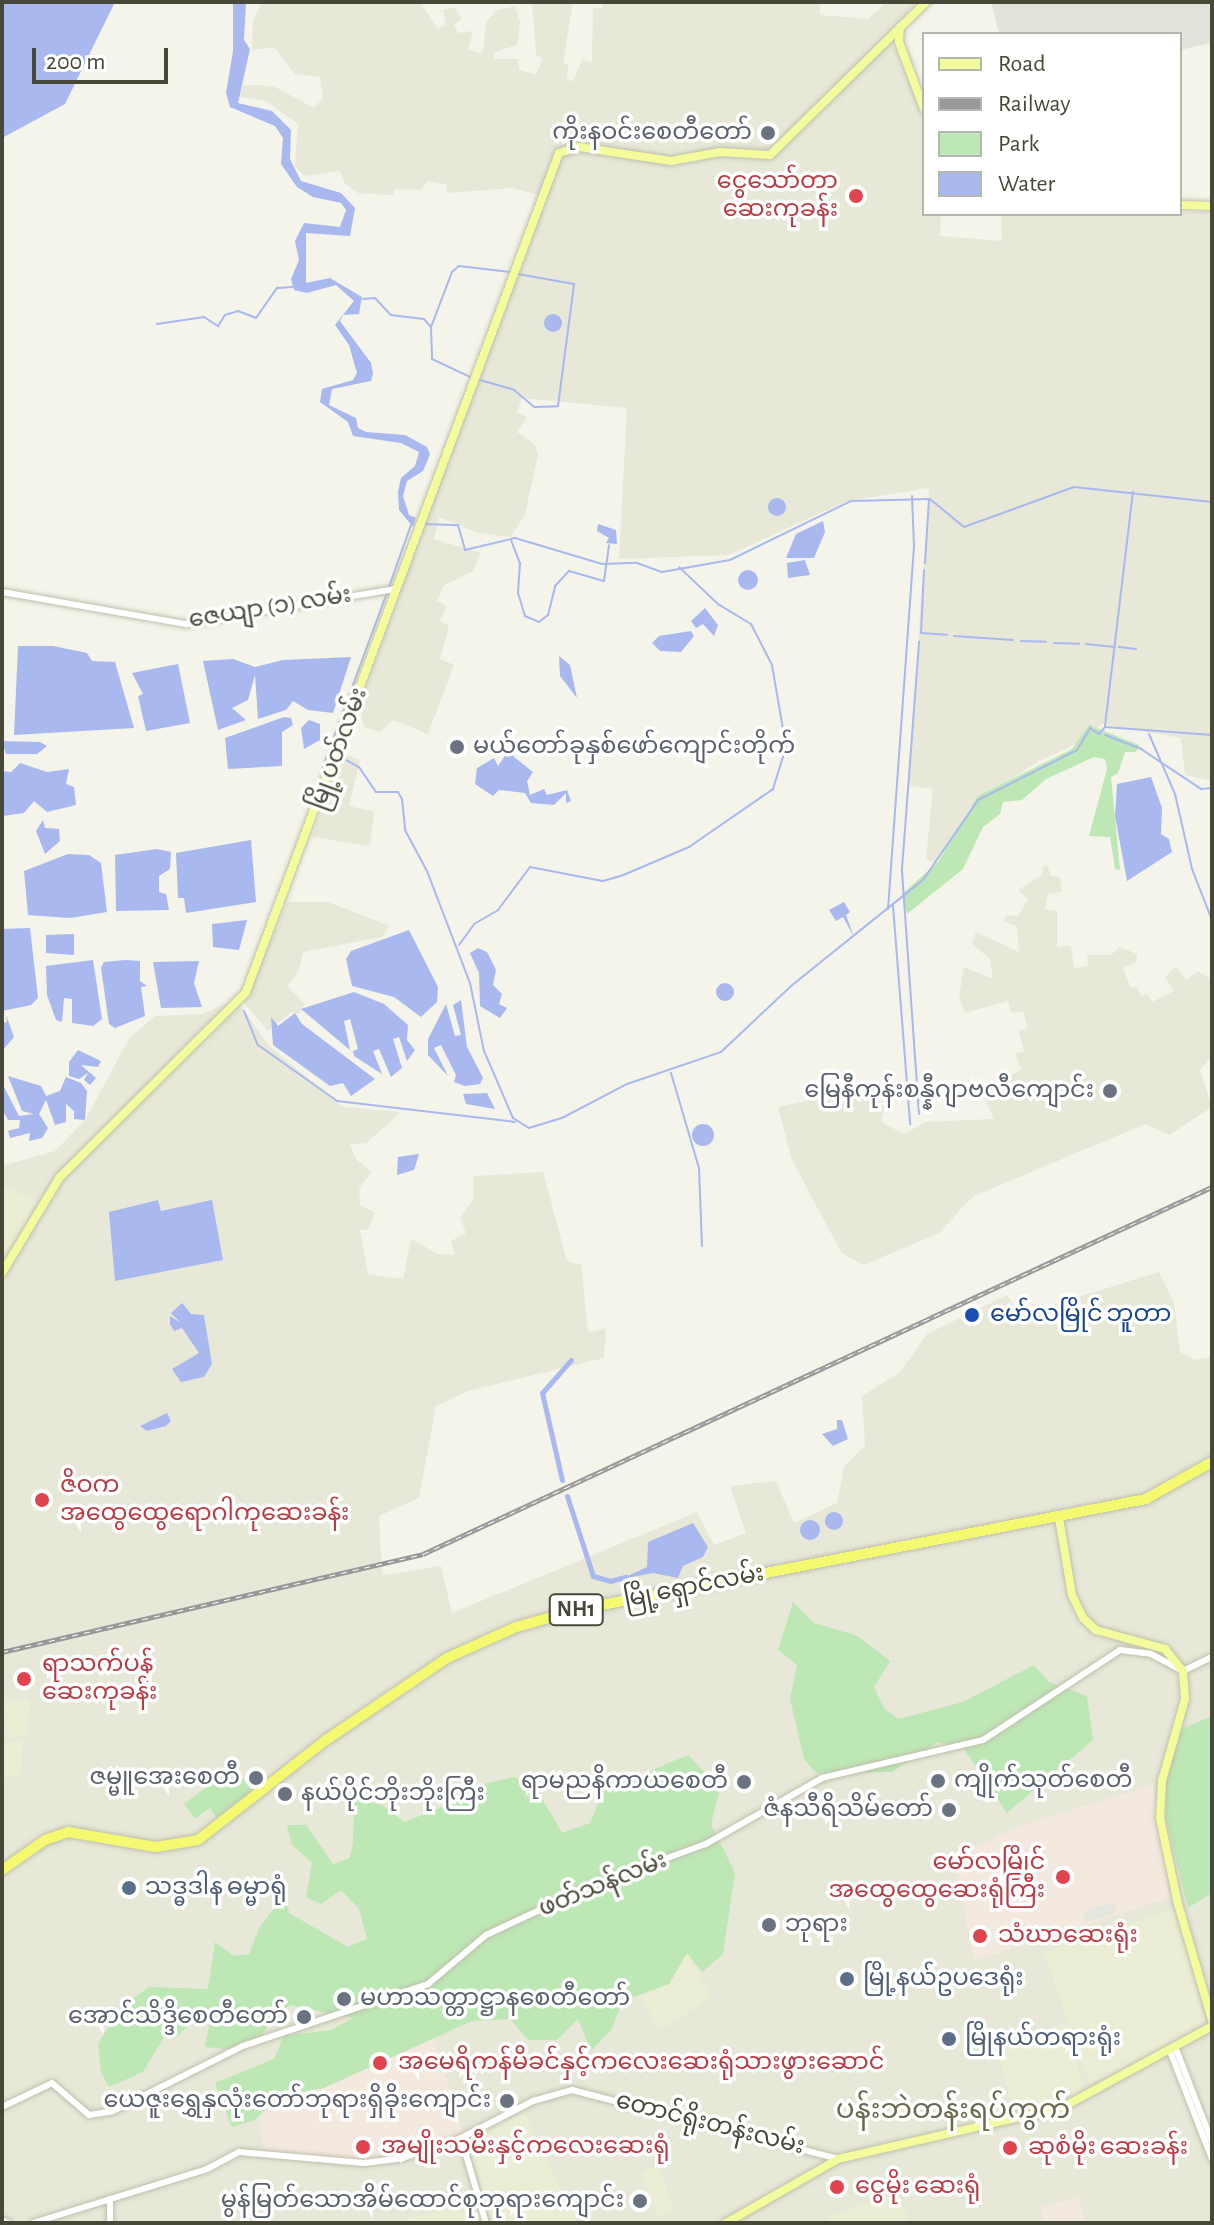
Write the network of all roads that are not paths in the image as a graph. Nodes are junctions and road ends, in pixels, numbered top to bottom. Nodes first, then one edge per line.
1 (926, 2) edge
2 (900, 27) junction
3 (922, 104) edge
4 (1182, 205) edge
5 (1212, 206) edge
6 (396, 589) junction
7 (2, 592) edge
8 (2, 1273) edge
9 (1212, 1462) edge
10 (1059, 1518) junction
11 (1212, 1657) edge
12 (1183, 1671) junction
13 (2, 1870) edge
14 (1212, 2023) edge
15 (1173, 2050) junction
16 (2, 2107) edge
17 (461, 2138) junction
18 (1212, 2142) edge
19 (838, 2159) junction
20 (1212, 2159) edge
21 (110, 2199) junction
22 (2, 2220) edge
23 (8, 2223) edge
24 (33, 2223) edge
25 (110, 2223) edge
26 (486, 2223) edge
27 (726, 2223) edge

1 - 2 main road
2 - 3 main road
2 - 6 main road, မြို့ပတ်လမ်း
4 - 5 main road
6 - 7 street, ဇေယျာ (၁) လမ်း
6 - 8 main road, မြို့ပတ်လမ်း
9 - 10 highway, မြို့ရှောင်လမ်း / NH1
10 - 12 main road
10 - 13 highway, မြို့ရှောင်လမ်း / NH1
11 - 12 street
12 - 14 main road
12 - 16 street, ဖတ်သန်လမ်း
14 - 15 main road
15 - 18 street
15 - 19 main road
15 - 20 street
17 - 19 street, တောင်ရိုးတန်းလမ်း
17 - 21 street, တောင်ရိုးတန်းလမ်း
17 - 26 street
19 - 27 main road
21 - 24 street, တောင်ရိုးတန်းလမ်း
21 - 25 street
22 - 23 street

